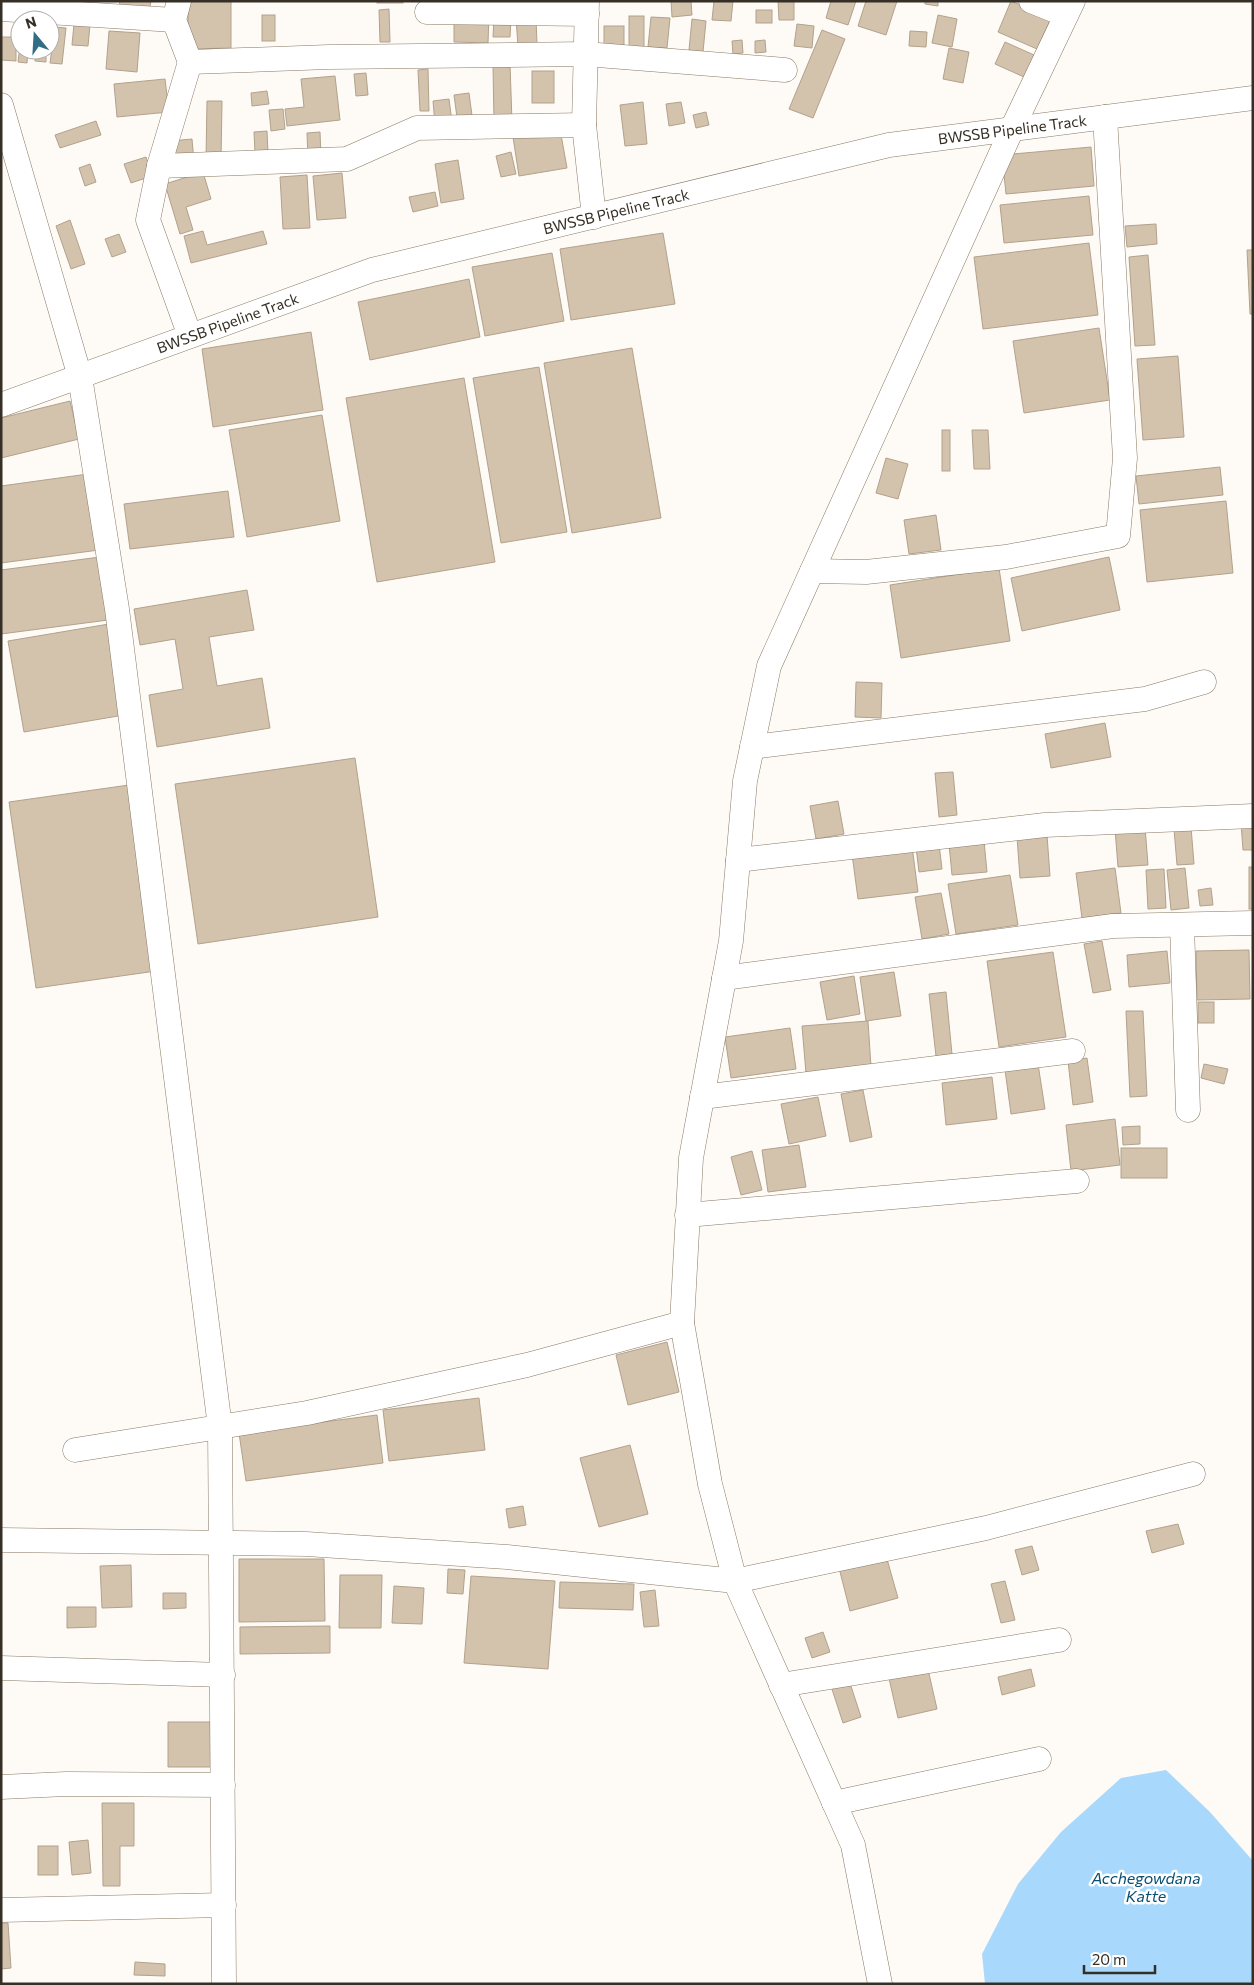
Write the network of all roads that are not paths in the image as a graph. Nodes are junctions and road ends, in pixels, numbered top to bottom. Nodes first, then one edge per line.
1 (1031, 1) edge
2 (587, 8) edge
3 (1070, 8) edge
4 (1, 9) edge
5 (176, 11) edge
6 (427, 12) dead end
7 (585, 54) junction
8 (190, 62) junction
9 (785, 70) dead end
10 (1253, 98) edge
11 (1, 105) edge
12 (1105, 117) junction
13 (584, 125) junction
14 (1012, 129) junction
15 (159, 166) junction
16 (594, 216) junction
17 (190, 336) junction
18 (80, 377) junction
19 (1, 405) edge
20 (812, 571) junction
21 (1204, 682) dead end
22 (752, 746) junction
23 (1253, 816) edge
24 (738, 860) junction
25 (1253, 923) edge
26 (1182, 925) junction
27 (724, 978) junction
28 (1073, 1051) dead end
29 (702, 1097) junction
30 (1188, 1110) dead end
31 (1077, 1181) dead end
32 (688, 1216) junction
33 (682, 1323) junction
34 (220, 1427) junction
35 (75, 1450) dead end
36 (1193, 1474) dead end
37 (1, 1540) edge
38 (222, 1543) junction
39 (735, 1581) junction
40 (1059, 1640) dead end
41 (1, 1668) edge
42 (223, 1675) junction
43 (781, 1685) junction
44 (1039, 1759) dead end
45 (223, 1785) junction
46 (1, 1787) edge
47 (834, 1803) junction
48 (224, 1905) junction
49 (1, 1910) edge
50 (224, 1984) edge
51 (880, 1984) edge

1 - 3 street
2 - 6 street
2 - 7 street
3 - 14 street
4 - 5 street
5 - 8 street
7 - 8 street
7 - 9 street
7 - 13 street
8 - 15 street
10 - 12 street, BWSSB Pipeline Track
11 - 18 street
12 - 14 street, BWSSB Pipeline Track
12 - 20 street
13 - 15 street
13 - 16 street
14 - 16 street, BWSSB Pipeline Track
14 - 20 street
15 - 17 street
16 - 17 street, BWSSB Pipeline Track
17 - 18 street, BWSSB Pipeline Track
18 - 19 street, BWSSB Pipeline Track
18 - 34 street
20 - 22 street
21 - 22 street
22 - 24 street
23 - 24 street
24 - 27 street
25 - 26 street
26 - 27 street
26 - 30 street
27 - 29 street
28 - 29 street
29 - 32 street
31 - 32 street
32 - 33 street
33 - 34 street
33 - 39 street
34 - 35 street
34 - 38 street
36 - 39 street
37 - 38 street
38 - 39 street
38 - 42 street
39 - 43 street
40 - 43 street
41 - 42 street
42 - 45 street
43 - 47 street
44 - 47 street
45 - 46 street
45 - 48 street
47 - 51 street
48 - 49 street
48 - 50 street

